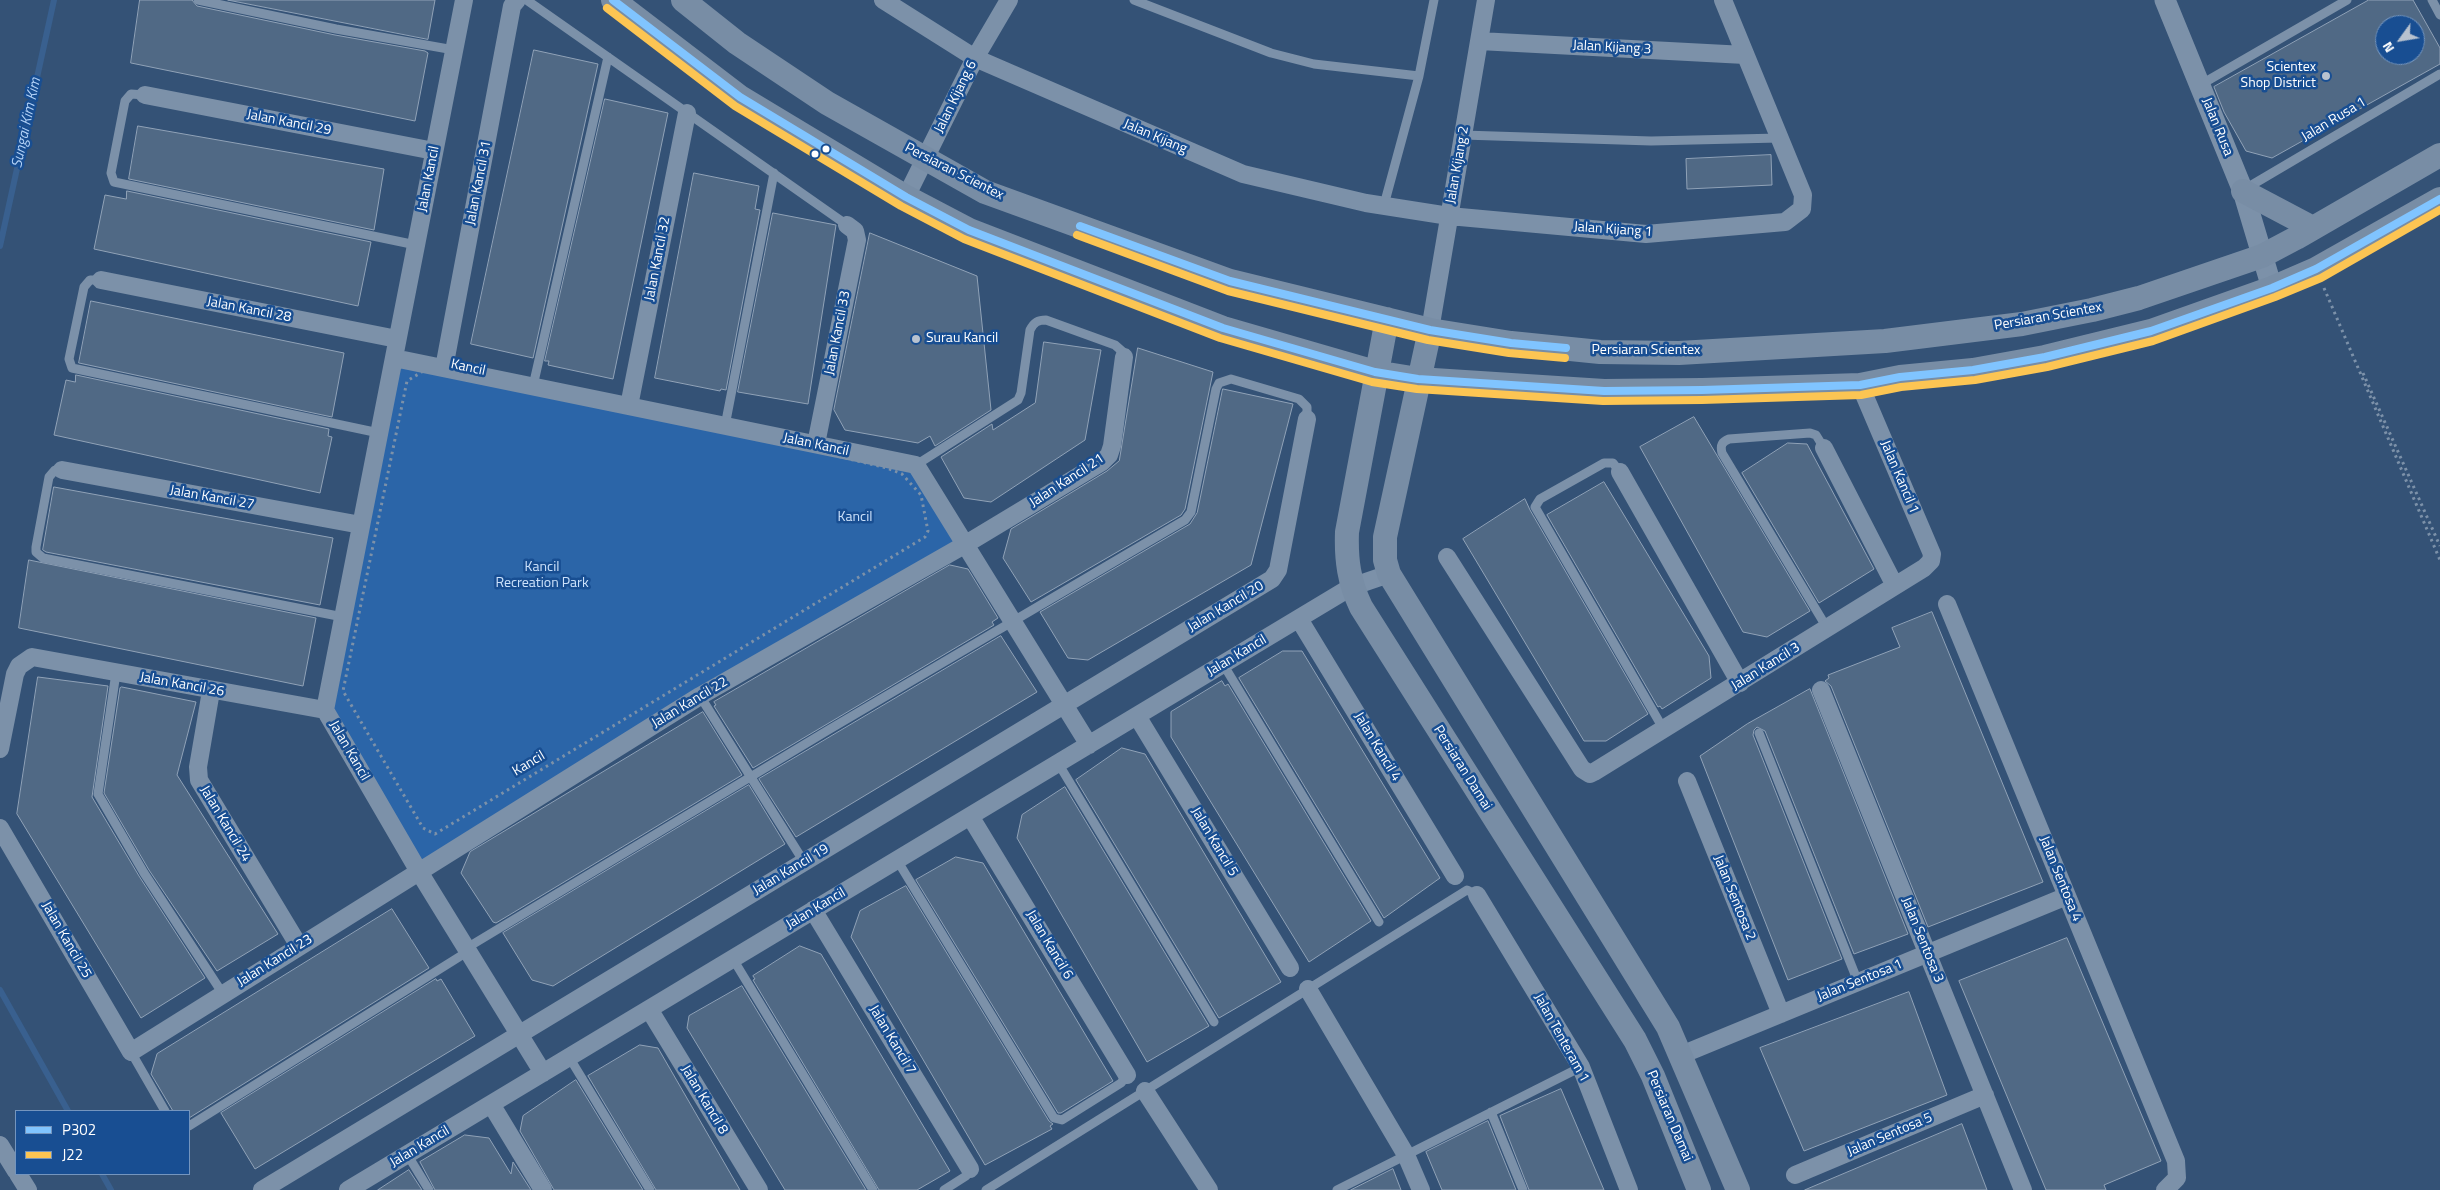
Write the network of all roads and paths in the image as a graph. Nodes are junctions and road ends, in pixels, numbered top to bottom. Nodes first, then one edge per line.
1 (198, 0) edge
2 (464, 0) edge
3 (517, 0) edge
4 (527, 0) edge
5 (612, 0) edge
6 (683, 0) edge
7 (882, 0) edge
8 (1009, 0) edge
9 (1134, 0) edge
10 (1434, 0) edge
11 (1486, 0) edge
12 (1723, 0) edge
13 (2165, 0) edge
14 (2347, 0) edge
15 (2432, 0) edge
16 (2440, 15) edge
17 (1479, 41) junction
18 (454, 50) junction
19 (1745, 55) junction
20 (608, 57) junction
21 (975, 58) junction
22 (2440, 74) edge
23 (1419, 76) junction
24 (2200, 85) junction
25 (145, 95) joint
26 (687, 113) junction
27 (1463, 135) junction
28 (1779, 138) junction
29 (434, 151) junction
30 (2440, 155) edge
31 (925, 159) junction
32 (774, 173) junction
33 (2243, 191) junction
34 (906, 197) junction
35 (2440, 198) edge
36 (1384, 206) junction
37 (1450, 216) junction
38 (847, 225) joint
39 (2314, 228) junction
40 (416, 245) junction
41 (2262, 256) junction
42 (2316, 269) junction
43 (101, 280) joint
44 (2272, 288) junction
45 (1387, 319) junction
46 (1430, 330) junction
47 (397, 340) junction
48 (1124, 356) joint
49 (394, 358) junction
50 (444, 368) junction
51 (1375, 372) junction
52 (1418, 379) junction
53 (1860, 385) junction
54 (533, 386) junction
55 (629, 406) junction
56 (1307, 419) joint
57 (724, 426) junction
58 (379, 433) junction
59 (816, 444) junction
60 (1824, 448) joint
61 (916, 465) junction
62 (62, 470) joint
63 (1620, 472) joint
64 (361, 525) junction
65 (966, 544) junction
66 (2440, 546) edge
67 (1447, 557) dead end
68 (2440, 560) edge
69 (1924, 568) joint
70 (1389, 574) junction
71 (1895, 586) junction
72 (1351, 587) junction
73 (1946, 604) dead end
74 (343, 617) junction
75 (1299, 618) junction
76 (1014, 621) junction
77 (1828, 628) junction
78 (1223, 664) junction
79 (116, 673) junction
80 (1740, 683) junction
81 (1821, 690) dead end
82 (211, 691) junction
83 (700, 696) junction
84 (1064, 704) junction
85 (325, 710) junction
86 (1137, 716) junction
87 (1664, 730) junction
88 (1759, 733) dead end
89 (1089, 745) junction
90 (0, 749) edge
91 (1058, 764) junction
92 (751, 777) junction
93 (1687, 781) dead end
94 (970, 816) junction
95 (0, 828) edge
96 (435, 834) joint
97 (897, 860) junction
98 (804, 862) junction
99 (418, 870) junction
100 (1455, 876) dead end
101 (1477, 895) joint
102 (2067, 896) junction
103 (813, 910) junction
104 (1379, 922) dead end
105 (299, 946) junction
106 (466, 950) junction
107 (1928, 954) junction
108 (733, 958) junction
109 (1290, 968) dead end
110 (1858, 982) junction
111 (1308, 989) junction
112 (223, 994) junction
113 (649, 1009) junction
114 (1781, 1014) junction
115 (1214, 1022) dead end
116 (519, 1034) junction
117 (131, 1052) junction
118 (1681, 1055) junction
119 (570, 1057) junction
120 (1581, 1067) junction
121 (543, 1073) junction
122 (1127, 1075) joint
123 (1145, 1091) junction
124 (1985, 1096) junction
125 (491, 1104) junction
126 (164, 1110) edge
127 (1491, 1112) junction
128 (190, 1125) edge
129 (407, 1154) junction
130 (1406, 1155) junction
131 (970, 1169) joint
132 (17, 1175) edge
133 (1795, 1175) dead end
134 (28, 1190) edge
135 (262, 1190) edge
136 (348, 1190) edge
137 (429, 1190) edge
138 (543, 1190) edge
139 (650, 1190) edge
140 (758, 1190) edge
141 (873, 1190) edge
142 (944, 1190) edge
143 (986, 1190) edge
144 (1208, 1190) edge
145 (1337, 1190) edge
146 (1421, 1190) edge
147 (1523, 1190) edge
148 (1629, 1190) edge
149 (1699, 1190) edge
150 (1738, 1190) edge
151 (2023, 1190) edge
152 (2165, 1190) edge

1 - 18 lane
2 - 18 street, Jalan Kancil
3 - 50 street, Jalan Kancil 31
4 - 20 lane
5 - 34 main road
6 - 31 main road, Persiaran Scientex
7 - 21 street, Jalan Kijang
8 - 21 street, Jalan Kijang 6
9 - 23 lane
10 - 23 lane
11 - 17 street, Jalan Kijang 2
12 - 19 street
13 - 24 street, Jalan Rusa
14 - 24 lane
15 - 16 lane
17 - 19 street, Jalan Kijang 3
17 - 27 street, Jalan Kijang 2
18 - 29 street, Jalan Kancil
19 - 28 street
20 - 26 lane
20 - 54 lane
21 - 31 street, Jalan Kijang 6
21 - 36 street, Jalan Kijang
22 - 33 lane, Jalan Rusa 1
23 - 36 lane
24 - 33 street, Jalan Rusa
25 - 29 street, Jalan Kancil 29
25 - 40 lane
26 - 32 lane
26 - 55 street, Jalan Kancil 32
27 - 28 lane
27 - 37 street, Jalan Kijang 2
28 - 37 street, Jalan Kijang 1
29 - 40 street, Jalan Kancil
30 - 39 main road, Persiaran Scientex
31 - 34 street, Jalan Kijang 6
31 - 45 main road, Persiaran Scientex
32 - 38 lane
32 - 57 lane
33 - 39 main road
33 - 41 street, Jalan Rusa
34 - 51 main road
35 - 42 main road
36 - 37 street, Jalan Kijang
37 - 46 street, Jalan Kijang 2
38 - 59 street, Jalan Kancil 33
39 - 41 main road, Persiaran Scientex
40 - 47 street, Jalan Kancil
41 - 44 street, Jalan Rusa
41 - 46 main road, Persiaran Scientex
42 - 44 main road
42 - 66 path
42 - 68 path
43 - 47 street, Jalan Kancil 28
43 - 58 lane
44 - 53 main road
45 - 46 main road, Persiaran Scientex
45 - 51 main road, Persiaran Damai
46 - 52 main road
47 - 49 street, Jalan Kancil
48 - 61 lane
48 - 65 street, Jalan Kancil 21
49 - 50 street, Jalan Kancil
49 - 58 street, Jalan Kancil
50 - 54 street, Jalan Kancil
51 - 52 main road
51 - 72 main road, Persiaran Damai
52 - 53 main road
52 - 70 main road
53 - 69 street, Jalan Kancil 1
54 - 55 street, Jalan Kancil
55 - 57 street, Jalan Kancil
56 - 76 lane
56 - 84 street, Jalan Kancil 20
57 - 59 street, Jalan Kancil
58 - 64 street, Jalan Kancil
59 - 61 street, Jalan Kancil
60 - 71 street
60 - 77 lane
61 - 65 street
62 - 64 street, Jalan Kancil 27
62 - 74 lane
63 - 80 street
63 - 87 lane
64 - 74 street, Jalan Kancil
65 - 76 street
65 - 83 street, Jalan Kancil 22
67 - 87 street, Jalan Kancil 3
69 - 71 street, Jalan Kancil 3
70 - 72 street, Jalan Kancil
70 - 118 main road
71 - 77 street, Jalan Kancil 3
72 - 75 street, Jalan Kancil
72 - 149 main road, Persiaran Damai
73 - 102 street, Jalan Sentosa 4
74 - 85 street, Jalan Kancil
75 - 78 street, Jalan Kancil
75 - 100 street, Jalan Kancil 4
76 - 84 street
76 - 92 lane
77 - 80 street, Jalan Kancil 3
78 - 86 street, Jalan Kancil
78 - 104 lane
79 - 82 street, Jalan Kancil 26
79 - 90 street, Jalan Kancil 26
79 - 112 lane
80 - 87 street, Jalan Kancil 3
81 - 107 street, Jalan Sentosa 3
82 - 85 street, Jalan Kancil 26
82 - 105 street, Jalan Kancil 24
83 - 92 lane
83 - 99 street, Jalan Kancil 22
84 - 89 street
84 - 98 street, Jalan Kancil 19
85 - 99 street, Jalan Kancil
86 - 89 street, Jalan Kancil
86 - 109 street, Jalan Kancil 5
88 - 110 lane
89 - 91 street, Jalan Kancil
91 - 94 street, Jalan Kancil
91 - 115 lane
92 - 98 lane
92 - 106 lane
93 - 114 street, Jalan Sentosa 2
94 - 97 street, Jalan Kancil
94 - 122 street, Jalan Kancil 6
95 - 117 street, Jalan Kancil 25
96 - 96 path, Kancil
97 - 103 street, Jalan Kancil
97 - 122 lane
98 - 116 street, Jalan Kancil 19
99 - 105 street, Jalan Kancil 23
99 - 106 street, Jalan Kancil
101 - 111 lane
101 - 120 street, Jalan Tenteram 1
102 - 107 street, Jalan Sentosa 1
102 - 152 street, Jalan Sentosa 4
103 - 108 street, Jalan Kancil
103 - 131 street, Jalan Kancil 7
105 - 112 street, Jalan Kancil 23
106 - 116 street, Jalan Kancil
106 - 128 lane
107 - 110 street, Jalan Sentosa 1
107 - 124 street, Jalan Sentosa 3
108 - 113 street, Jalan Kancil
108 - 141 lane
110 - 114 street, Jalan Sentosa 1
111 - 123 lane
111 - 130 street
112 - 117 street, Jalan Kancil 23
113 - 119 street, Jalan Kancil
113 - 140 street, Jalan Kancil 8
114 - 118 street, Jalan Sentosa 1
116 - 121 street, Jalan Kancil
116 - 135 street, Jalan Kancil 19
117 - 126 lane
118 - 150 main road
119 - 121 street, Jalan Kancil
119 - 139 lane
120 - 127 lane
120 - 148 street, Jalan Tenteram 1
121 - 125 street, Jalan Kancil
123 - 143 lane
123 - 144 street
124 - 133 street, Jalan Sentosa 5
124 - 151 street, Jalan Sentosa 3
125 - 129 street, Jalan Kancil
125 - 138 street
127 - 130 lane
127 - 147 lane
129 - 136 street, Jalan Kancil
129 - 137 lane
130 - 145 lane
130 - 146 street
131 - 142 lane
132 - 134 street

